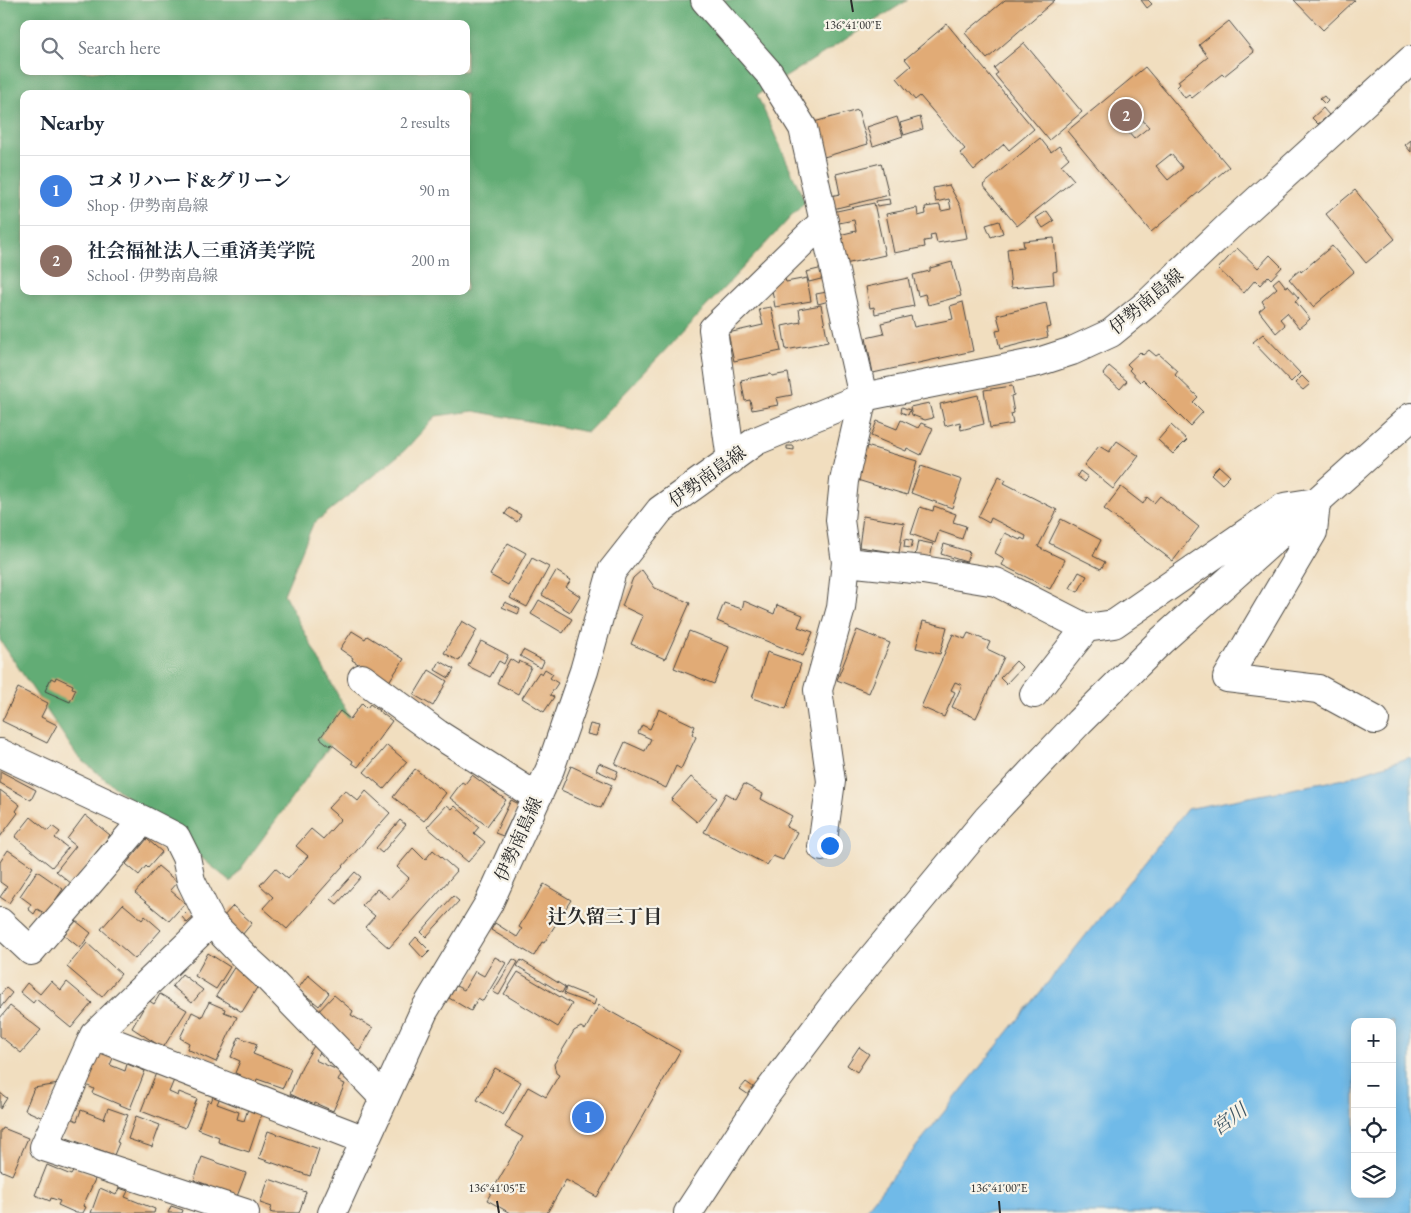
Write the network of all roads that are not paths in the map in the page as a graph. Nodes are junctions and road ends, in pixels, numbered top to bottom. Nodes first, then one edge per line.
1 (705, 0) edge
2 (1411, 60) edge
3 (824, 221) junction
4 (863, 397) junction
5 (1411, 417) edge
6 (730, 460) junction
7 (1316, 502) junction
8 (846, 562) junction
9 (1086, 628) junction
10 (362, 678) dead end
11 (1034, 694) dead end
12 (1375, 720) dead end
13 (0, 753) edge
14 (537, 798) junction
15 (142, 820) junction
16 (822, 848) dead end
17 (0, 922) edge
18 (211, 922) junction
19 (94, 1035) junction
20 (384, 1098) junction
21 (365, 1140) junction
22 (245, 1213) edge
23 (332, 1213) edge
24 (688, 1213) edge

1 - 3 street
2 - 4 street, 伊勢南島線
3 - 4 street
3 - 6 street
4 - 6 street, 伊勢南島線
4 - 8 street
5 - 7 street
6 - 14 street, 伊勢南島線
7 - 9 street
7 - 12 street
7 - 24 street
8 - 9 street
8 - 16 street
9 - 11 street
10 - 14 street
13 - 15 street
14 - 20 street, 伊勢南島線
15 - 17 street
15 - 18 street
18 - 19 street
18 - 20 street
19 - 21 street
19 - 22 street
20 - 21 street, 伊勢南島線
21 - 23 street, 伊勢南島線

